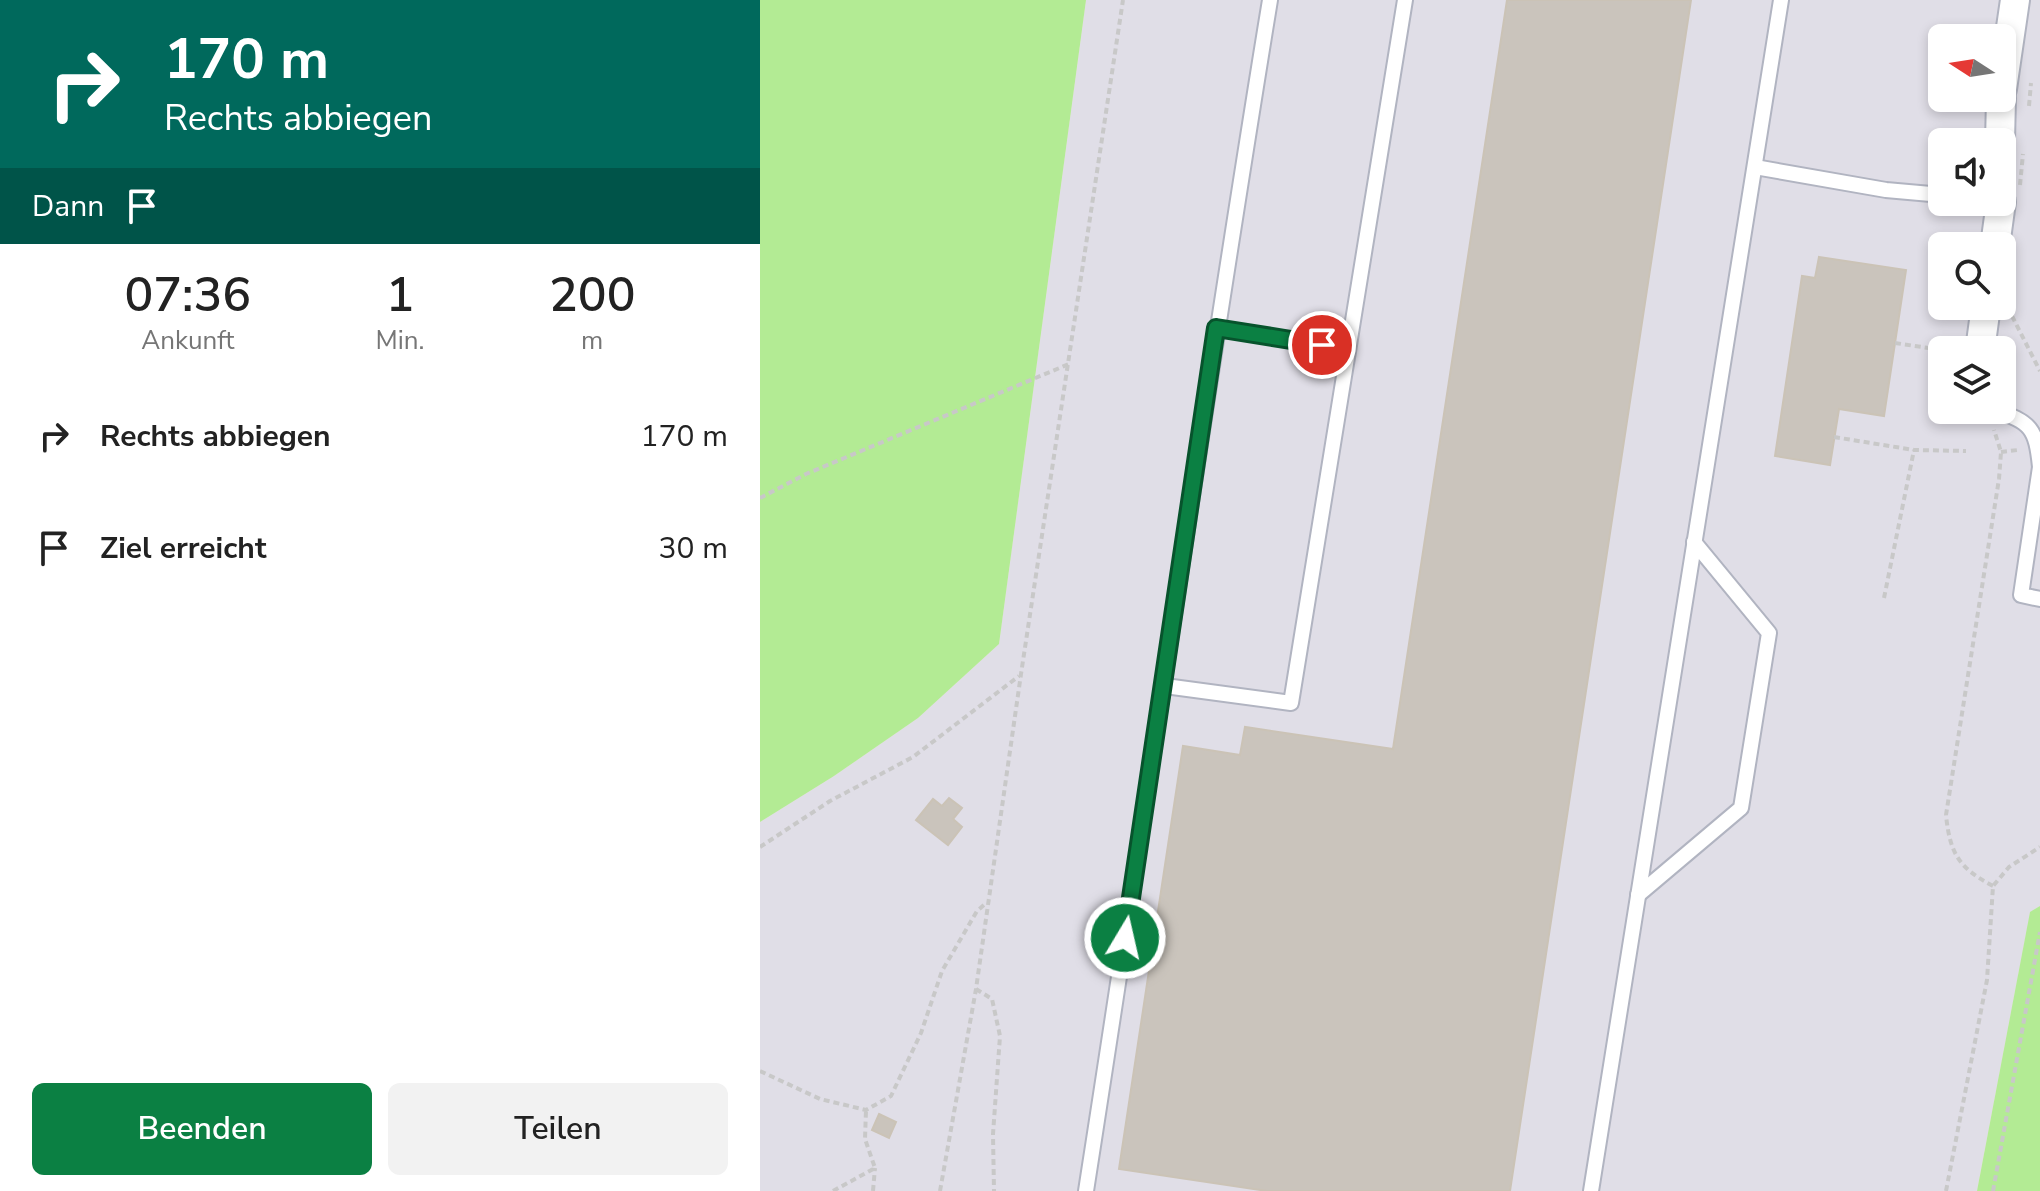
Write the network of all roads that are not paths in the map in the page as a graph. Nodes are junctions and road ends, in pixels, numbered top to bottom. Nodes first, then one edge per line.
1 (1270, 0) edge
2 (1405, 0) edge
3 (1781, 0) edge
4 (2015, 0) edge
5 (2011, 24) edge
6 (1755, 167) junction
7 (1928, 194) edge
8 (1216, 328) junction
9 (1348, 349) junction
10 (2016, 419) edge
11 (1694, 542) junction
12 (2040, 599) edge
13 (1165, 686) junction
14 (1638, 895) junction
15 (1086, 1191) edge
16 (1591, 1191) edge

1 - 8 lane
2 - 9 lane
3 - 6 lane
4 - 5 street
6 - 7 lane
6 - 11 lane
8 - 9 lane
8 - 13 lane
9 - 13 lane
10 - 12 lane
11 - 14 lane
11 - 14 lane
13 - 15 lane
14 - 16 lane

